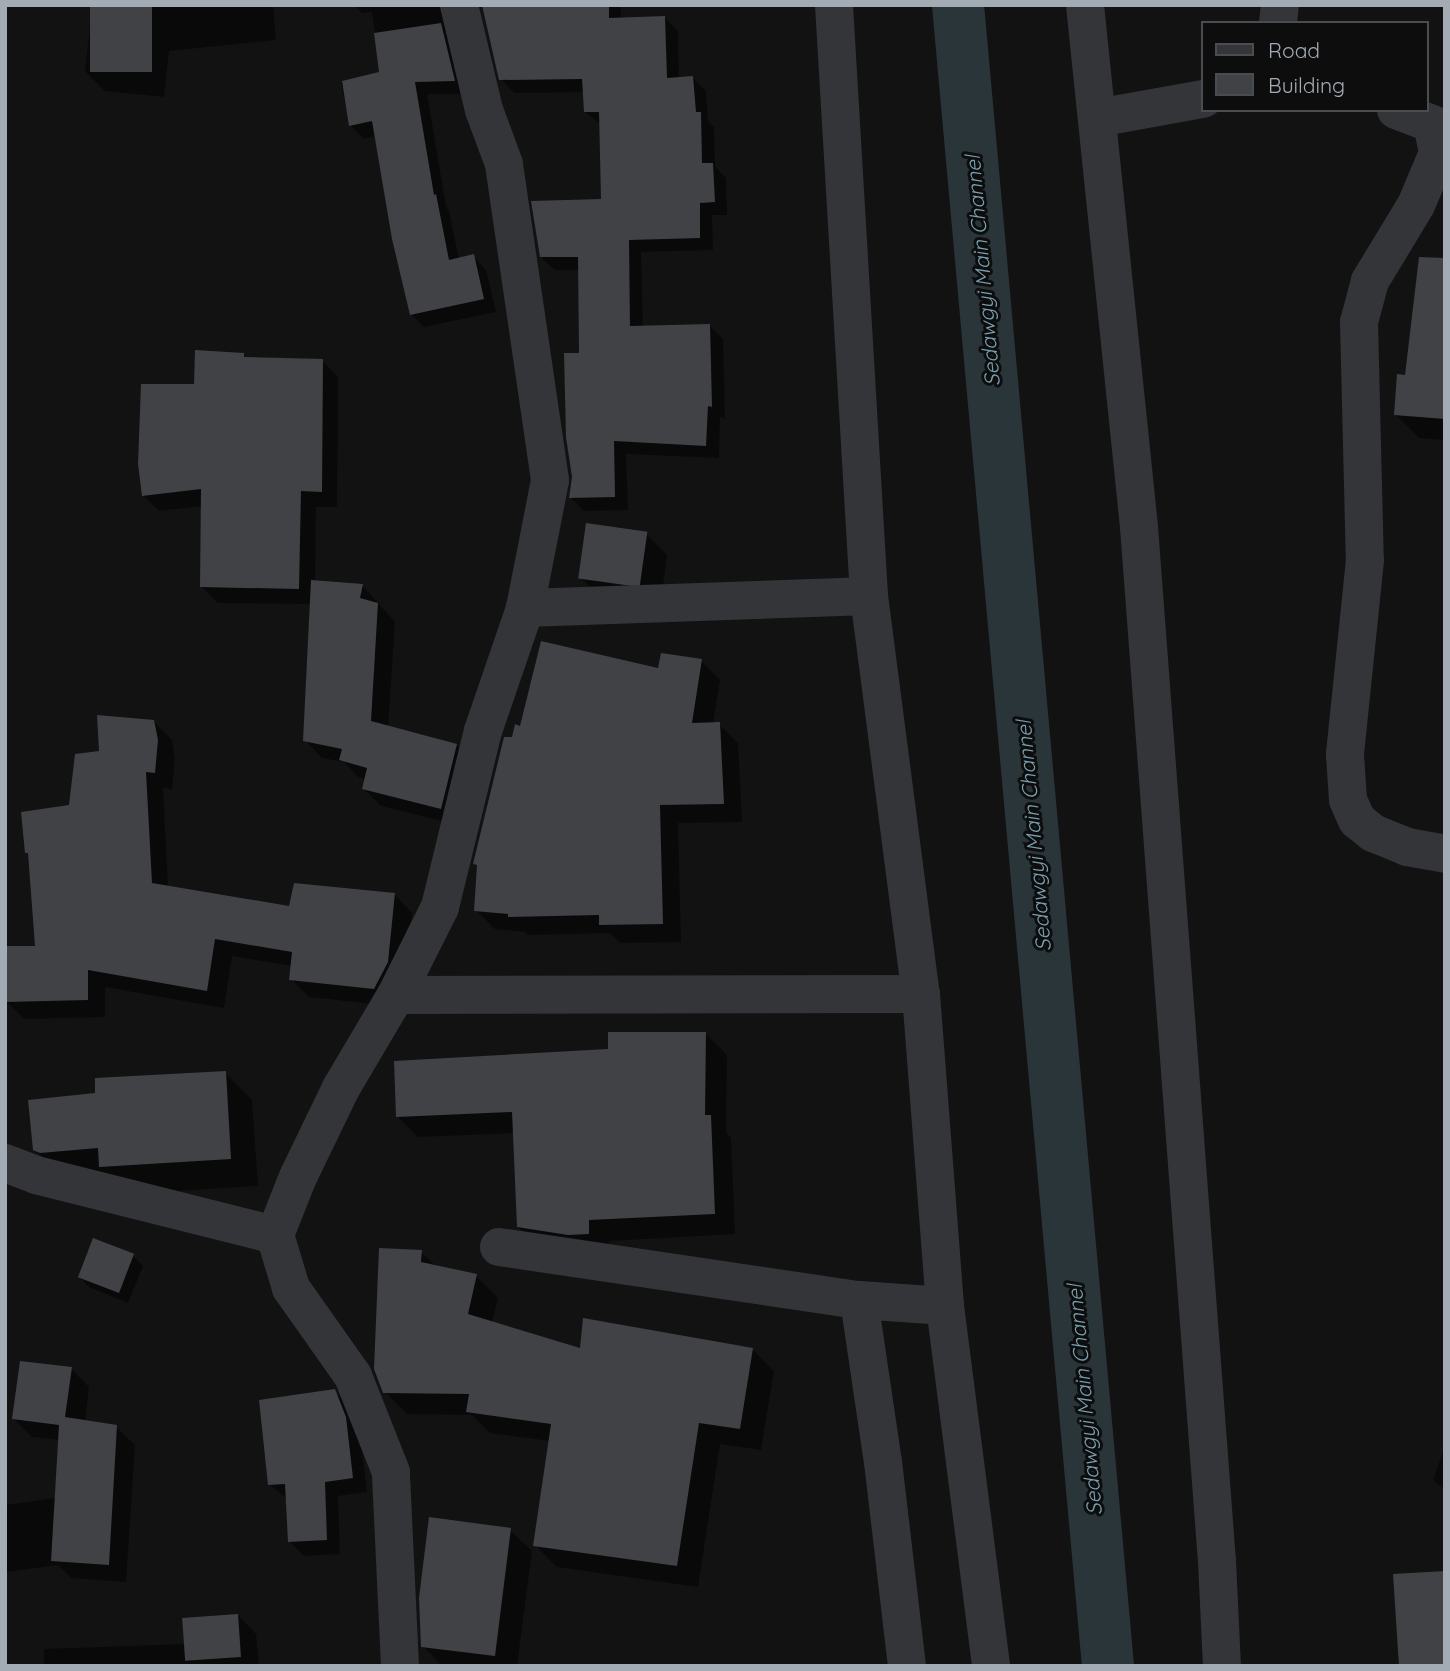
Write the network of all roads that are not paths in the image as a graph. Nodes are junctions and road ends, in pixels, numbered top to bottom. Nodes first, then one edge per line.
1 (459, 5) edge
2 (834, 5) edge
3 (1085, 5) edge
4 (1202, 99) edge
5 (1401, 112) edge
6 (1097, 118) junction
7 (869, 596) junction
8 (525, 608) junction
9 (1445, 854) edge
10 (920, 994) junction
11 (396, 995) junction
12 (5, 1163) edge
13 (275, 1236) junction
14 (499, 1247) dead end
15 (859, 1300) junction
16 (946, 1306) junction
17 (400, 1666) edge
18 (907, 1666) edge
19 (991, 1666) edge
20 (1222, 1666) edge

1 - 8 street
2 - 7 street
3 - 6 street
4 - 6 street
5 - 9 street
6 - 20 street
7 - 8 street
7 - 10 street
8 - 11 street
10 - 11 street
10 - 16 street
11 - 13 street
12 - 13 street
13 - 17 street
14 - 15 street
15 - 16 street
15 - 18 street
16 - 19 street

